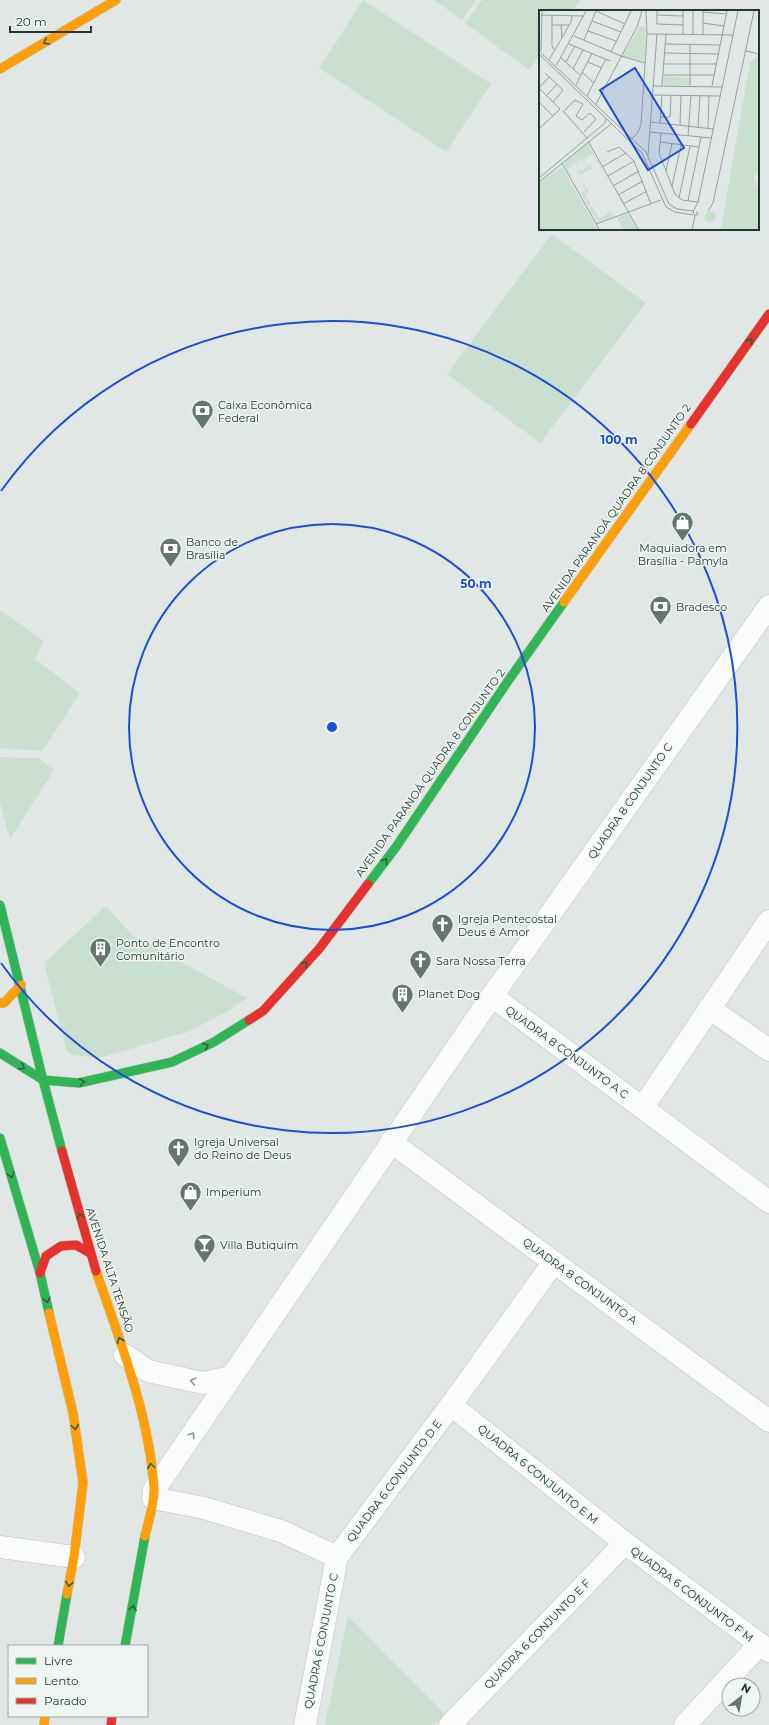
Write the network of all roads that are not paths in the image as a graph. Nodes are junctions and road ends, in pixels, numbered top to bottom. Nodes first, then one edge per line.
1 (116, 0) edge
2 (0, 69) edge
3 (769, 314) edge
4 (769, 606) edge
5 (0, 904) edge
6 (769, 921) edge
7 (21, 985) junction
8 (492, 996) junction
9 (0, 1003) edge
10 (709, 1008) junction
11 (769, 1050) edge
12 (0, 1054) edge
13 (43, 1080) junction
14 (643, 1108) junction
15 (0, 1138) edge
16 (391, 1142) junction
17 (769, 1202) edge
18 (90, 1253) junction
19 (554, 1262) junction
20 (40, 1272) junction
21 (125, 1355) junction
22 (231, 1377) junction
23 (451, 1405) junction
24 (769, 1421) edge
25 (154, 1494) junction
26 (625, 1544) junction
27 (0, 1547) edge
28 (74, 1557) junction
29 (337, 1557) junction
30 (58, 1645) edge
31 (125, 1645) edge
32 (764, 1648) edge
33 (305, 1725) edge
34 (450, 1725) edge
35 (685, 1725) edge

1 -> 2 street
13 -> 3 street, AVENIDA PARANOÁ QUADRA 8 CONJUNTO 2
4 - 8 street, QUADRA 8 CONJUNTO C
5 - 7 street, AVENIDA ALTA TENSÃO
6 - 10 street
7 - 9 street
7 - 13 street, AVENIDA ALTA TENSÃO
8 - 14 street, QUADRA 8 CONJUNTO A C
8 - 16 street, QUADRA 8 CONJUNTO C
10 - 11 street
10 - 14 street
12 -> 13 street, AVENIDA PARANOÁ QUADRA 8 CONJUNTO 2
18 -> 13 street, AVENIDA ALTA TENSÃO
14 - 17 street, QUADRA 8 CONJUNTO A C
15 -> 20 street
16 - 19 street, QUADRA 8 CONJUNTO A
16 - 22 street, QUADRA 8 CONJUNTO C
18 - 20 street
21 -> 18 street, AVENIDA ALTA TENSÃO
19 - 23 street, QUADRA 6 CONJUNTO D E
19 - 24 street, QUADRA 8 CONJUNTO A
20 -> 28 street
22 -> 21 street
25 -> 21 street, AVENIDA ALTA TENSÃO
25 -> 22 street, QUADRA 8 CONJUNTO C
23 - 26 street, QUADRA 6 CONJUNTO E M
23 - 29 street, QUADRA 6 CONJUNTO D E
25 - 29 street
31 -> 25 street, AVENIDA ALTA TENSÃO
26 - 32 street, QUADRA 6 CONJUNTO F M
26 - 34 street, QUADRA 6 CONJUNTO E F
27 - 28 street
28 -> 30 street
29 - 33 street, QUADRA 6 CONJUNTO C
32 - 35 street

